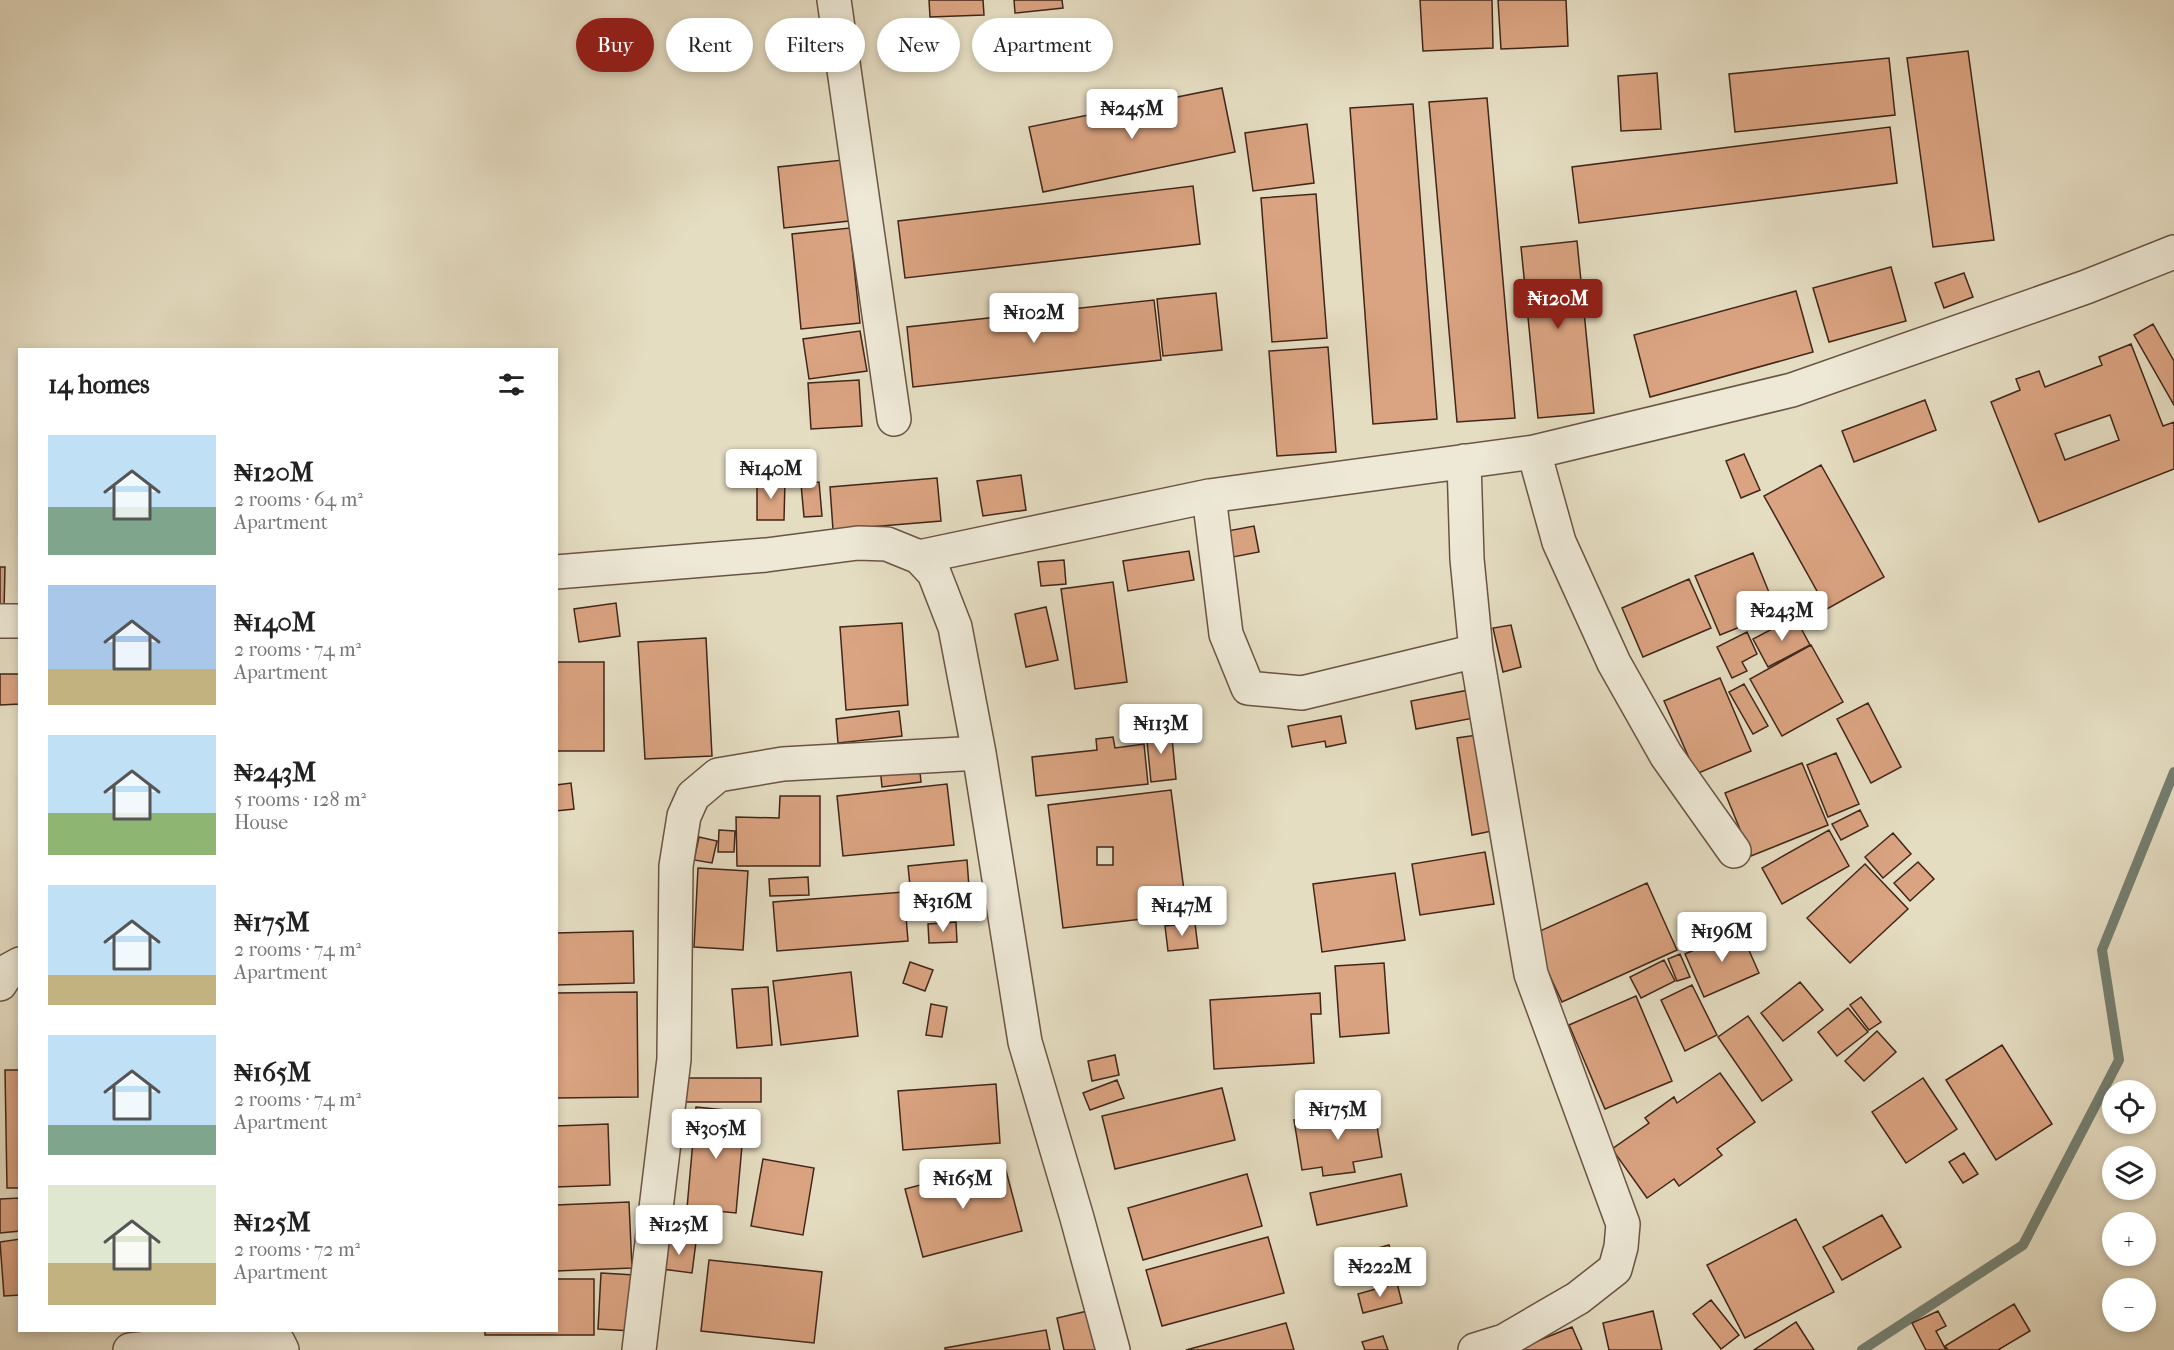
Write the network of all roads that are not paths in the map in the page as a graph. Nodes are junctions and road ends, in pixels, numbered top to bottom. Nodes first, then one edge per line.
1 (834, 0) edge
2 (2174, 252) edge
3 (894, 419) dead end
4 (1534, 452) junction
5 (1464, 461) junction
6 (1209, 496) junction
7 (919, 557) junction
8 (558, 572) edge
9 (0, 621) edge
10 (18, 621) edge
11 (1476, 651) junction
12 (979, 753) junction
13 (1734, 851) dead end
14 (18, 965) edge
15 (0, 984) edge
16 (130, 1350) edge
17 (282, 1350) edge
18 (639, 1350) edge
19 (1113, 1350) edge
20 (1475, 1350) edge

1 - 3 street
2 - 4 street
4 - 5 street
4 - 13 street
5 - 6 street
5 - 11 street
6 - 7 street
6 - 11 street
7 - 8 street
7 - 12 street
9 - 10 street
11 - 20 street
12 - 18 street
12 - 19 street
14 - 15 street
16 - 17 street

